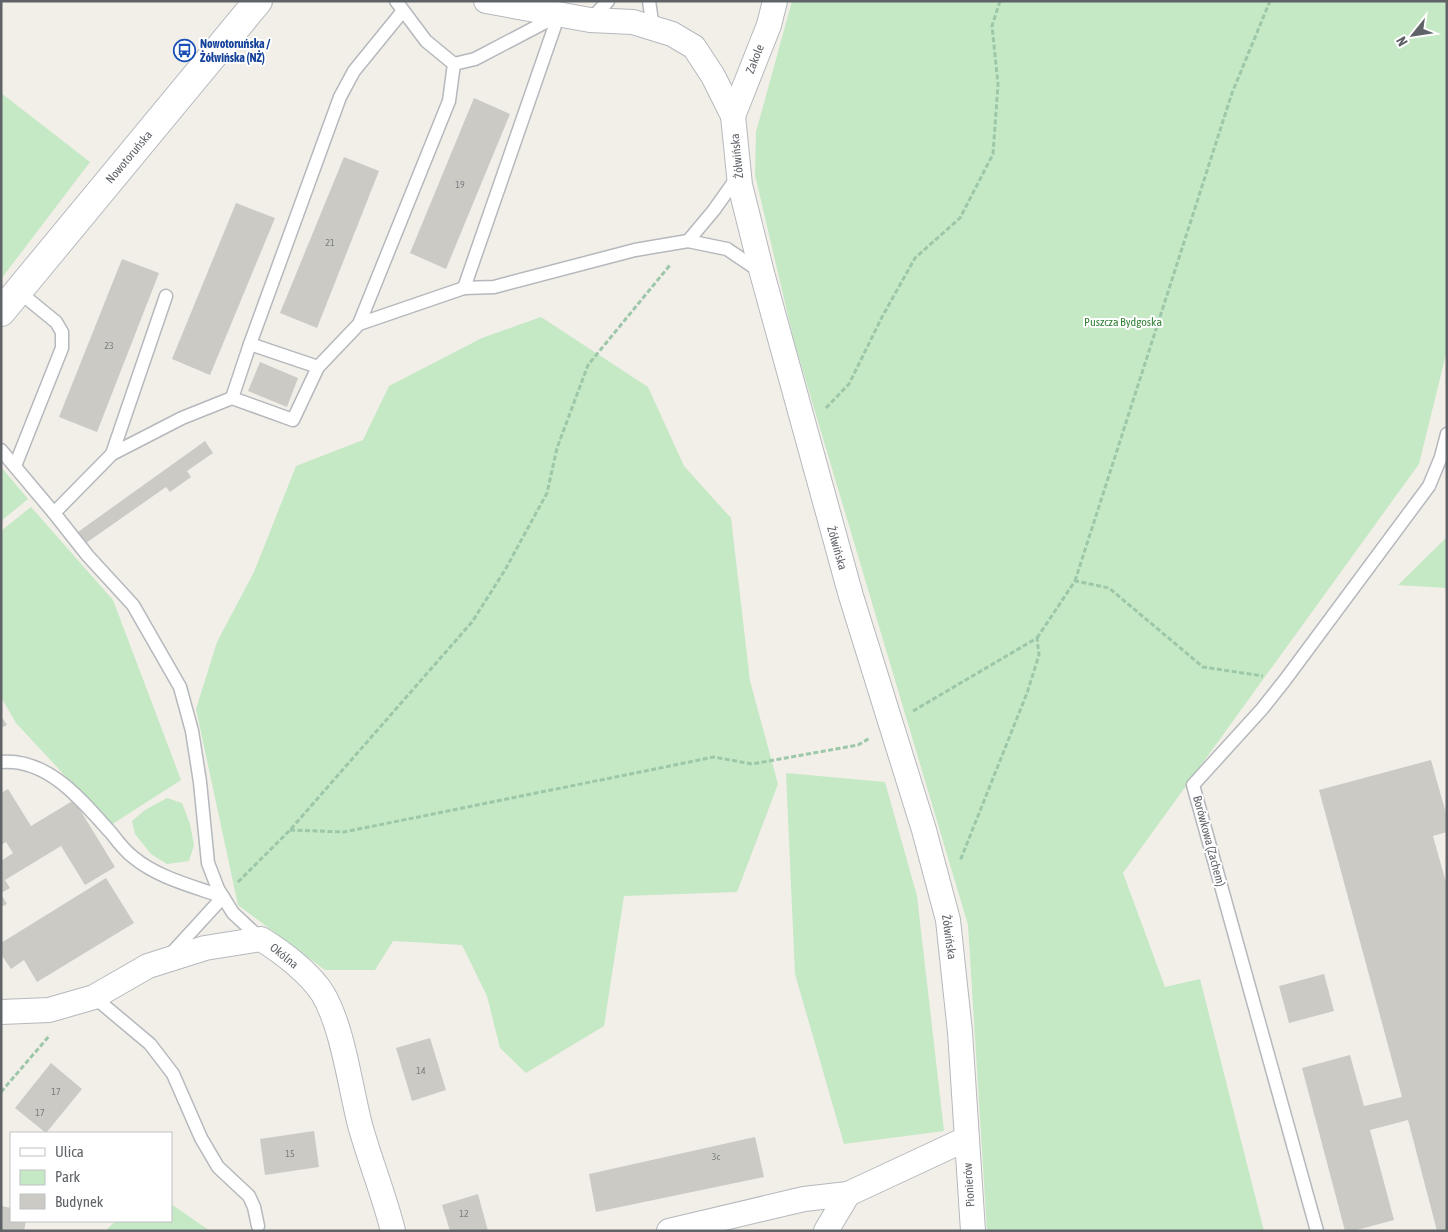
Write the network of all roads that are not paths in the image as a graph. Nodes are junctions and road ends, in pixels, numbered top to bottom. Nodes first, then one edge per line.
1 (258, 1) edge
2 (486, 1) edge
3 (608, 1) edge
4 (649, 1) edge
5 (775, 1) edge
6 (399, 6) edge
7 (559, 14) junction
8 (590, 20) junction
9 (653, 28) junction
10 (454, 64) junction
11 (733, 116) junction
12 (739, 174) junction
13 (688, 241) junction
14 (762, 273) junction
15 (464, 288) junction
16 (18, 291) junction
17 (166, 296) dead end
18 (1, 312) edge
19 (359, 324) junction
20 (250, 344) junction
21 (318, 367) junction
22 (232, 398) junction
23 (1447, 434) edge
24 (1, 450) edge
25 (112, 454) junction
26 (15, 466) junction
27 (54, 514) junction
28 (1, 762) edge
29 (223, 897) junction
30 (261, 939) junction
31 (166, 960) junction
32 (87, 999) junction
33 (1, 1012) edge
34 (966, 1139) junction
35 (848, 1194) junction
36 (258, 1226) dead end
37 (393, 1231) edge
38 (669, 1231) edge
39 (826, 1231) edge
40 (973, 1231) edge
41 (1317, 1231) edge

1 - 16 main road, Nowotoruńska
2 - 7 street, Żółwińska
3 - 8 lane
4 - 9 lane
5 - 11 street, Zakole
6 - 10 lane
6 - 20 lane
7 - 8 street, Żółwińska
7 - 10 lane
7 - 15 lane
8 - 9 street, Żółwińska
9 - 11 street, Żółwińska
10 - 19 lane
11 - 12 street, Żółwińska
12 - 13 lane
12 - 14 street, Żółwińska
13 - 14 lane
13 - 15 lane
14 - 34 street, Żółwińska
15 - 19 lane
16 - 18 main road, Nowotoruńska
16 - 26 lane
17 - 25 lane
19 - 21 lane
20 - 21 lane
20 - 22 lane
21 - 22 lane
22 - 25 lane
23 - 41 lane, Borówkowa (Zachem)
24 - 26 lane
25 - 27 lane
26 - 27 lane
27 - 29 lane
28 - 29 lane
29 - 30 lane
29 - 31 lane
30 - 31 street, Okólna
30 - 37 street, Okólna
31 - 32 street, Okólna
32 - 33 street, Okólna
32 - 36 lane
34 - 35 street
34 - 40 street, Pionierów
35 - 38 street
35 - 39 street

